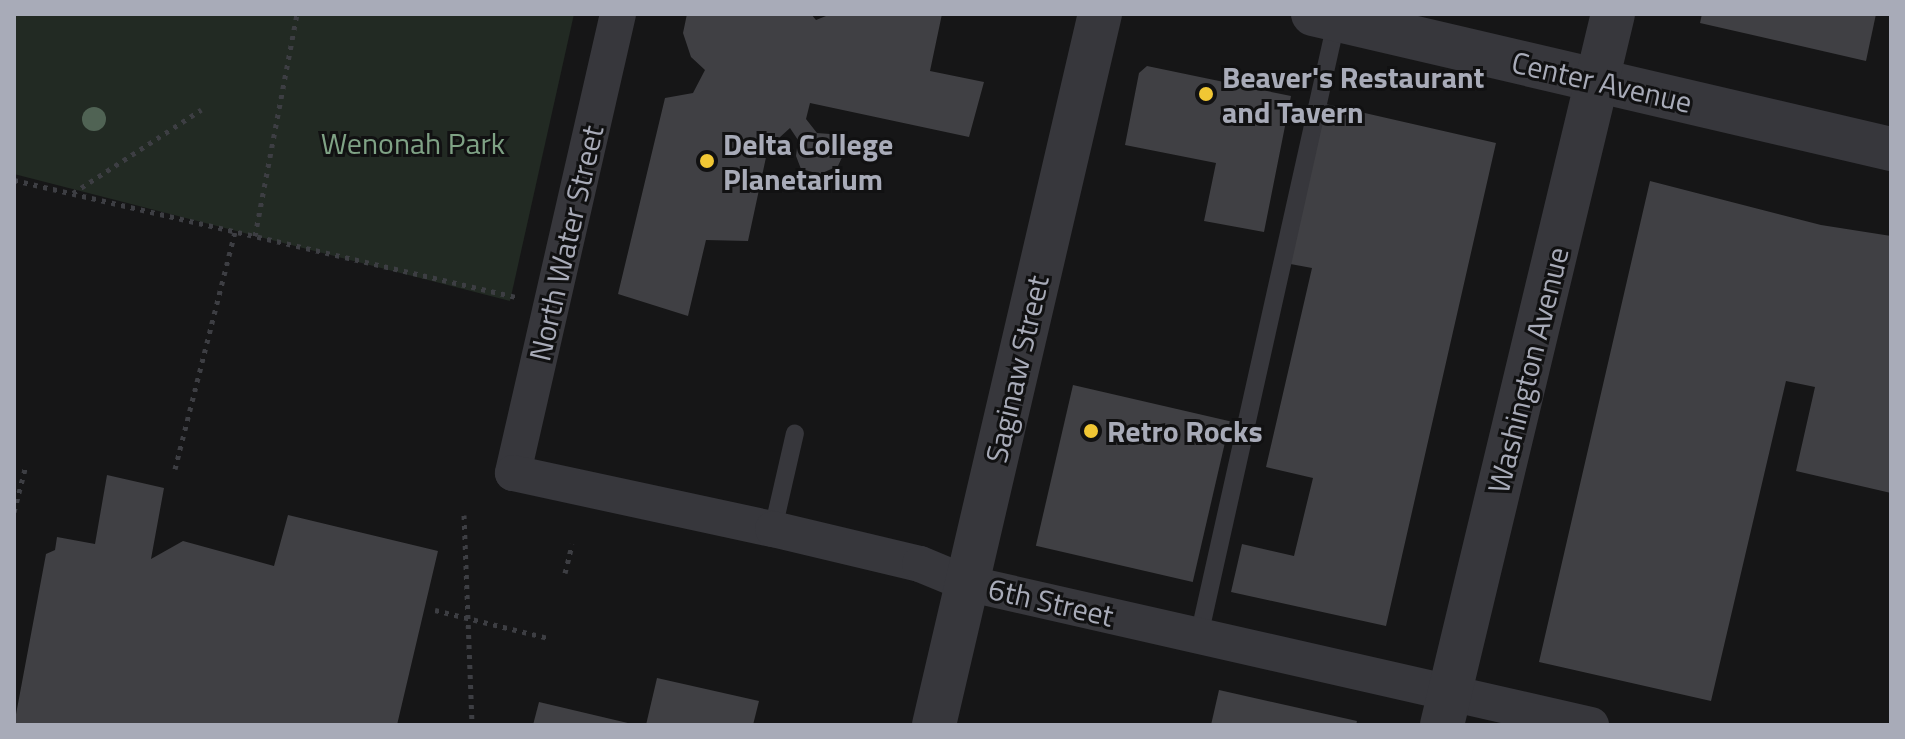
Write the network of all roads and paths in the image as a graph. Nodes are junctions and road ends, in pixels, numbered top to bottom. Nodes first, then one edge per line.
1 (297, 14) edge
2 (618, 14) edge
3 (1100, 14) edge
4 (1613, 14) edge
5 (1329, 16) edge
6 (1598, 82) junction
7 (201, 110) dead end
8 (1891, 149) edge
9 (14, 180) edge
10 (72, 194) junction
11 (235, 232) junction
12 (255, 236) junction
13 (552, 305) junction
14 (795, 433) dead end
15 (26, 465) dead end
16 (175, 469) dead end
17 (513, 473) joint
18 (14, 512) edge
19 (464, 515) dead end
20 (773, 529) junction
21 (572, 544) dead end
22 (565, 573) dead end
23 (966, 583) junction
24 (435, 610) dead end
25 (468, 618) junction
26 (1199, 636) junction
27 (548, 638) dead end
28 (1446, 709) edge
29 (472, 725) edge
30 (934, 725) edge
31 (1591, 725) edge

1 - 12 path
2 - 13 street, North Water Street
3 - 23 street, Saginaw Street
4 - 6 street, Washington Avenue
5 - 6 street, Center Avenue
5 - 26 lane
6 - 8 street, Center Avenue
6 - 28 street, Washington Avenue
7 - 10 path
9 - 10 path
10 - 11 path
11 - 12 path
11 - 16 path
12 - 13 path
13 - 17 street, North Water Street
14 - 20 lane
15 - 18 path
17 - 20 street, 6th Street
19 - 25 path
20 - 23 street, 6th Street
21 - 22 path
23 - 26 street, 6th Street
23 - 30 street, Saginaw Street
24 - 25 path
25 - 27 path
25 - 29 path
26 - 28 street, 6th Street
28 - 31 street, 6th Street

